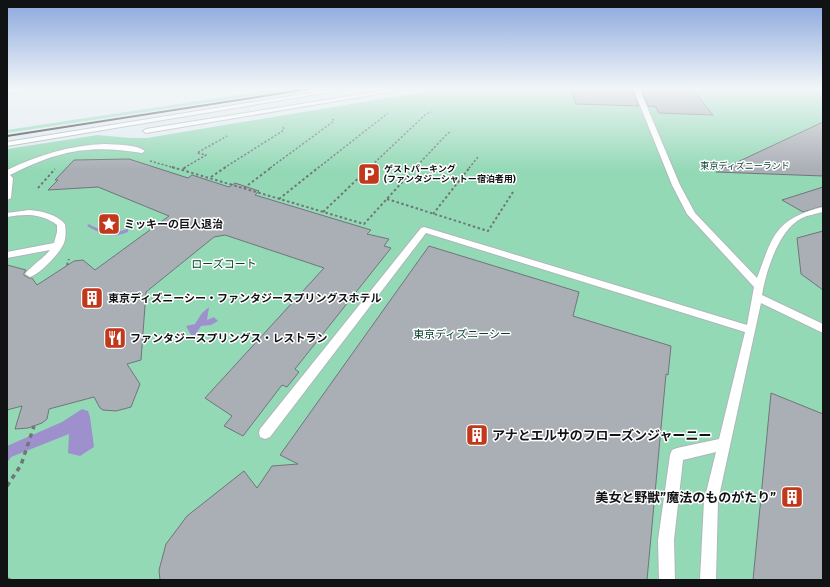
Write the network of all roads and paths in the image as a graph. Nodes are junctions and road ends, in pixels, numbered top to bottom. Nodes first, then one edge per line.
1 (183, 115) edge
2 (242, 115) edge
3 (385, 115) edge
4 (425, 115) edge
5 (647, 115) edge
6 (332, 118) dead end
7 (283, 126) dead end
8 (146, 131) dead end
9 (452, 132) dead end
10 (227, 136) dead end
11 (7, 144) edge
12 (142, 151) dead end
13 (478, 157) dead end
14 (144, 159) dead end
15 (56, 167) dead end
16 (182, 169) junction
17 (7, 175) edge
18 (210, 178) junction
19 (38, 188) dead end
20 (243, 188) junction
21 (513, 192) dead end
22 (7, 198) edge
23 (278, 199) junction
24 (388, 199) junction
25 (823, 209) edge
26 (323, 212) junction
27 (433, 214) junction
28 (7, 215) edge
29 (59, 245) junction
30 (7, 255) edge
31 (30, 274) dead end
32 (758, 291) junction
33 (823, 329) edge
34 (751, 330) junction
35 (34, 426) dead end
36 (265, 433) dead end
37 (724, 444) junction
38 (7, 486) edge
39 (7, 579) edge
40 (10, 580) edge
41 (667, 580) edge
42 (708, 580) edge

1 - 11 lane
2 - 8 lane
3 - 23 path
4 - 26 path
5 - 32 lane
6 - 20 path
7 - 18 path
9 - 24 path
10 - 16 path
12 - 17 lane
13 - 27 path
14 - 16 path
15 - 19 path
16 - 18 path
17 - 22 lane
18 - 20 path
20 - 23 path
21 - 27 path
23 - 26 path
24 - 26 path
24 - 27 path
25 - 32 lane
28 - 29 lane
29 - 30 lane
29 - 31 lane
32 - 33 lane
32 - 34 lane
34 - 36 lane
34 - 37 lane
35 - 38 path
37 - 41 lane
37 - 42 lane
39 - 40 path

